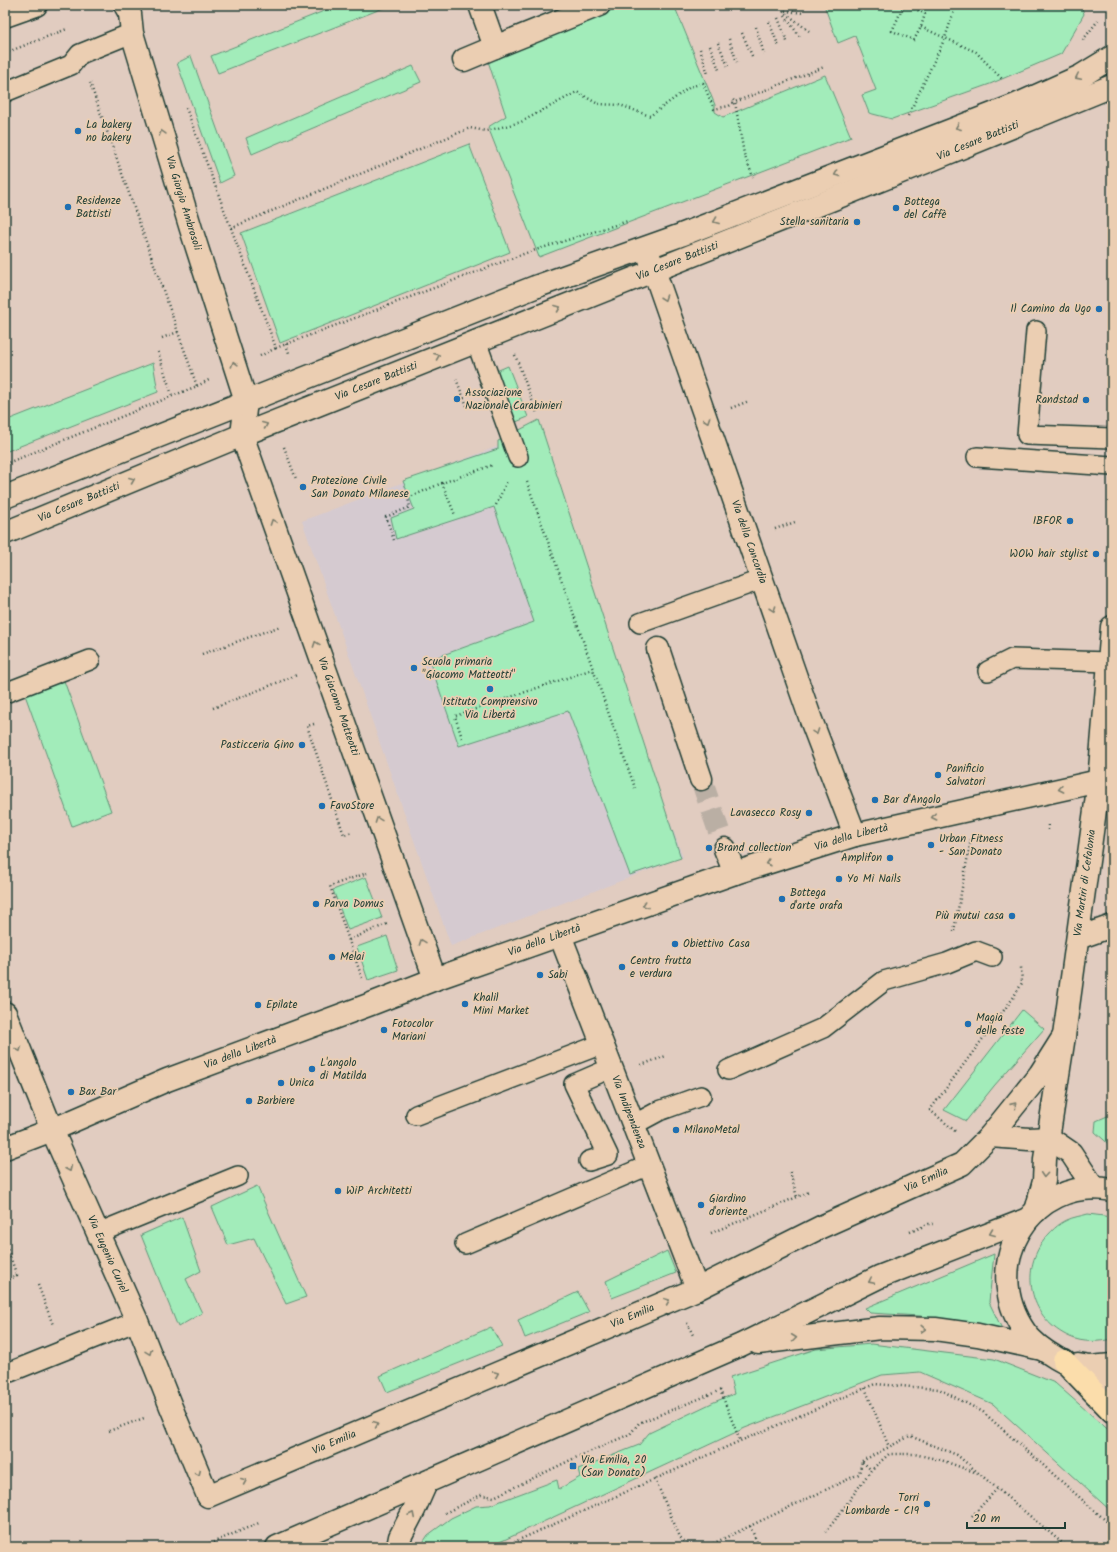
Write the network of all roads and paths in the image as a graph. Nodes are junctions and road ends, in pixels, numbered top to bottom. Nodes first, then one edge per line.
1 (36, 5) edge
2 (125, 5) edge
3 (480, 5) edge
4 (599, 5) edge
5 (904, 5) edge
6 (956, 5) edge
7 (912, 6) edge
8 (804, 13) dead end
9 (5, 16) edge
10 (785, 16) dead end
11 (778, 18) dead end
12 (769, 22) dead end
13 (71, 27) dead end
14 (756, 27) dead end
15 (921, 27) junction
16 (809, 31) dead end
17 (132, 33) junction
18 (742, 33) dead end
19 (800, 37) dead end
20 (945, 38) junction
21 (729, 39) dead end
22 (718, 43) dead end
23 (788, 44) dead end
24 (710, 46) dead end
25 (495, 48) junction
26 (779, 48) dead end
27 (700, 49) dead end
28 (5, 53) edge
29 (80, 54) junction
30 (764, 54) dead end
31 (1112, 57) edge
32 (753, 58) dead end
33 (464, 60) dead end
34 (737, 62) dead end
35 (728, 66) dead end
36 (824, 67) dead end
37 (719, 70) dead end
38 (708, 74) dead end
39 (1112, 86) edge
40 (5, 92) edge
41 (734, 101) junction
42 (1016, 104) junction
43 (186, 106) dead end
44 (896, 151) junction
45 (752, 207) junction
46 (634, 220) dead end
47 (231, 228) junction
48 (646, 248) junction
49 (654, 270) junction
50 (1036, 331) dead end
51 (178, 332) junction
52 (162, 338) dead end
53 (476, 341) junction
54 (513, 351) dead end
55 (158, 352) dead end
56 (459, 387) dead end
57 (172, 395) junction
58 (246, 401) junction
59 (466, 406) dead end
60 (537, 413) dead end
61 (242, 435) junction
62 (1112, 438) edge
63 (282, 440) dead end
64 (518, 457) junction
65 (977, 457) dead end
66 (5, 464) edge
67 (1112, 466) edge
68 (296, 479) dead end
69 (442, 483) junction
70 (5, 497) edge
71 (455, 515) dead end
72 (796, 522) dead end
73 (774, 530) dead end
74 (5, 533) edge
75 (394, 540) dead end
76 (762, 579) junction
77 (640, 623) dead end
78 (283, 625) dead end
79 (1112, 627) edge
80 (658, 649) dead end
81 (202, 654) dead end
82 (90, 660) dead end
83 (1109, 662) junction
84 (593, 669) junction
85 (988, 671) dead end
86 (300, 674) dead end
87 (5, 693) edge
88 (213, 708) dead end
89 (314, 724) dead end
90 (462, 738) dead end
91 (701, 779) tunnel mouth
92 (1099, 781) junction
93 (635, 788) dead end
94 (973, 832) dead end
95 (351, 833) dead end
96 (855, 835) junction
97 (725, 849) tunnel mouth
98 (371, 871) dead end
99 (735, 873) junction
100 (389, 923) dead end
101 (1112, 926) edge
102 (560, 935) junction
103 (1078, 938) junction
104 (348, 940) junction
105 (992, 957) dead end
106 (947, 962) junction
107 (1021, 967) dead end
108 (435, 979) junction
109 (371, 1004) junction
110 (5, 1013) edge
111 (1064, 1036) junction
112 (602, 1044) junction
113 (611, 1068) junction
114 (728, 1070) dead end
115 (701, 1096) dead end
116 (416, 1115) dead end
117 (633, 1125) junction
118 (52, 1130) junction
119 (960, 1134) dead end
120 (990, 1136) junction
121 (1049, 1138) junction
122 (5, 1148) edge
123 (589, 1160) dead end
124 (649, 1165) junction
125 (790, 1172) dead end
126 (238, 1176) dead end
127 (1103, 1189) edge
128 (809, 1192) dead end
129 (797, 1197) junction
130 (1032, 1215) junction
131 (711, 1233) dead end
132 (98, 1234) junction
133 (5, 1242) edge
134 (465, 1244) dead end
135 (5, 1281) edge
136 (38, 1285) dead end
137 (697, 1289) junction
138 (137, 1321) junction
139 (741, 1345) junction
140 (1042, 1349) junction
141 (62, 1351) junction
142 (1064, 1361) junction
143 (1112, 1365) edge
144 (5, 1374) edge
145 (1112, 1385) edge
146 (865, 1388) junction
147 (171, 1408) junction
148 (1112, 1411) edge
149 (109, 1431) dead end
150 (740, 1441) junction
151 (889, 1447) junction
152 (862, 1461) junction
153 (871, 1470) junction
154 (979, 1474) junction
155 (655, 1479) junction
156 (426, 1483) junction
157 (997, 1489) junction
158 (208, 1496) joint
159 (441, 1515) dead end
160 (972, 1516) dead end
161 (750, 1526) junction
162 (1112, 1526) edge
163 (825, 1532) dead end
164 (291, 1545) edge
165 (398, 1547) edge
166 (503, 1547) edge
167 (690, 1547) edge
168 (706, 1547) edge
169 (759, 1547) edge
170 (1067, 1547) edge

1 - 9 street
2 - 17 street, Via Giorgio Ambrosoli
3 - 25 street
4 - 25 street
5 - 7 path
5 - 15 path
6 - 20 path
7 - 15 path
8 - 16 path
10 - 19 path
11 - 23 path
12 - 26 path
13 - 28 path
14 - 30 path
15 - 20 path
17 - 29 lane
58 -> 17 street, Via Giorgio Ambrosoli
18 - 32 path
20 - 42 path
20 - 44 path
21 - 34 path
22 - 35 path
24 - 37 path
25 - 33 street
27 - 38 path
29 - 40 lane
29 - 51 path
31 -> 42 street, Via Cesare Battisti
36 - 41 path
39 - 49 street, Via Cesare Battisti
41 - 45 path
41 - 47 path
42 -> 44 street, Via Cesare Battisti
43 - 47 path
44 -> 45 street, Via Cesare Battisti
45 -> 48 street, Via Cesare Battisti
46 - 47 path
48 - 49 street, Via della Concordia
48 - 58 street, Via Cesare Battisti
53 -> 49 street, Via Cesare Battisti
49 -> 76 street, Via della Concordia
50 - 62 lane
51 - 52 path
51 - 57 path
61 -> 53 street, Via Cesare Battisti
53 - 64 lane
54 - 60 path
55 - 57 path
56 - 59 path
57 - 66 path
58 - 61 street
58 - 70 street, Via Cesare Battisti
74 -> 61 street, Via Cesare Battisti
108 -> 61 street, Via Giacomo Matteotti
63 - 68 path
64 - 69 path
64 - 84 path
65 - 67 lane
69 - 71 path
69 - 75 path
72 - 73 path
76 - 77 lane
76 -> 96 street, Via della Concordia
78 - 81 path
79 - 83 street, Via Martiri di Cefalonia
80 - 91 street
82 - 87 lane
83 - 85 lane
83 - 92 street, Via Martiri di Cefalonia
84 - 90 path
84 - 93 path
86 - 88 path
89 - 95 path
92 -> 96 street, Via della Libertà
92 - 103 street, Via Martiri di Cefalonia
94 - 106 path
96 -> 99 street, Via della Libertà
97 - 99 street
98 - 104 path
99 -> 102 street, Via della Libertà
100 - 104 path
101 - 103 street
102 - 108 street, Via della Libertà
102 - 112 street, Via Indipendenza
103 - 111 street, Via Martiri di Cefalonia
104 - 109 path
105 - 106 lane
106 - 114 lane
107 - 119 path
108 - 109 street, Via della Libertà
109 - 118 street, Via della Libertà
110 -> 118 street, Via Eugenio Curiel
120 -> 111 street, Via Emilia
111 - 121 street, Via Martiri di Cefalonia
112 - 113 street, Via Indipendenza
112 - 116 lane
113 - 117 street, Via Indipendenza
113 - 123 lane
115 - 117 lane
117 - 124 street, Via Indipendenza
118 - 122 street, Via della Libertà
118 -> 132 street, Via Eugenio Curiel
120 - 121 street
120 - 137 street, Via Emilia
121 - 127 street
121 -> 130 street, Via Martiri di Cefalonia
124 - 134 lane
124 - 137 street, Via Indipendenza
125 - 129 path
126 - 132 lane
127 - 130 street
128 - 129 path
129 - 131 path
130 -> 139 street
130 - 140 street
132 - 138 street, Via Eugenio Curiel
133 - 135 path
136 - 141 path
158 -> 137 street, Via Emilia
138 - 141 lane
138 -> 147 street, Via Eugenio Curiel
139 -> 140 street
139 - 156 street
140 - 142 street
141 - 144 lane
142 - 143 street
142 - 145 street
142 - 148 highway
146 - 150 path
146 - 151 path
146 - 162 path
147 - 149 path
147 -> 158 street, Via Eugenio Curiel
150 - 155 path
150 - 159 path
151 - 152 path
151 - 154 path
152 - 153 path
152 - 161 path
153 - 154 path
153 - 163 path
154 - 157 path
155 - 166 path
155 - 167 path
156 - 164 street
165 -> 156 street
157 - 160 path
157 - 170 path
161 - 168 path
161 - 169 path

